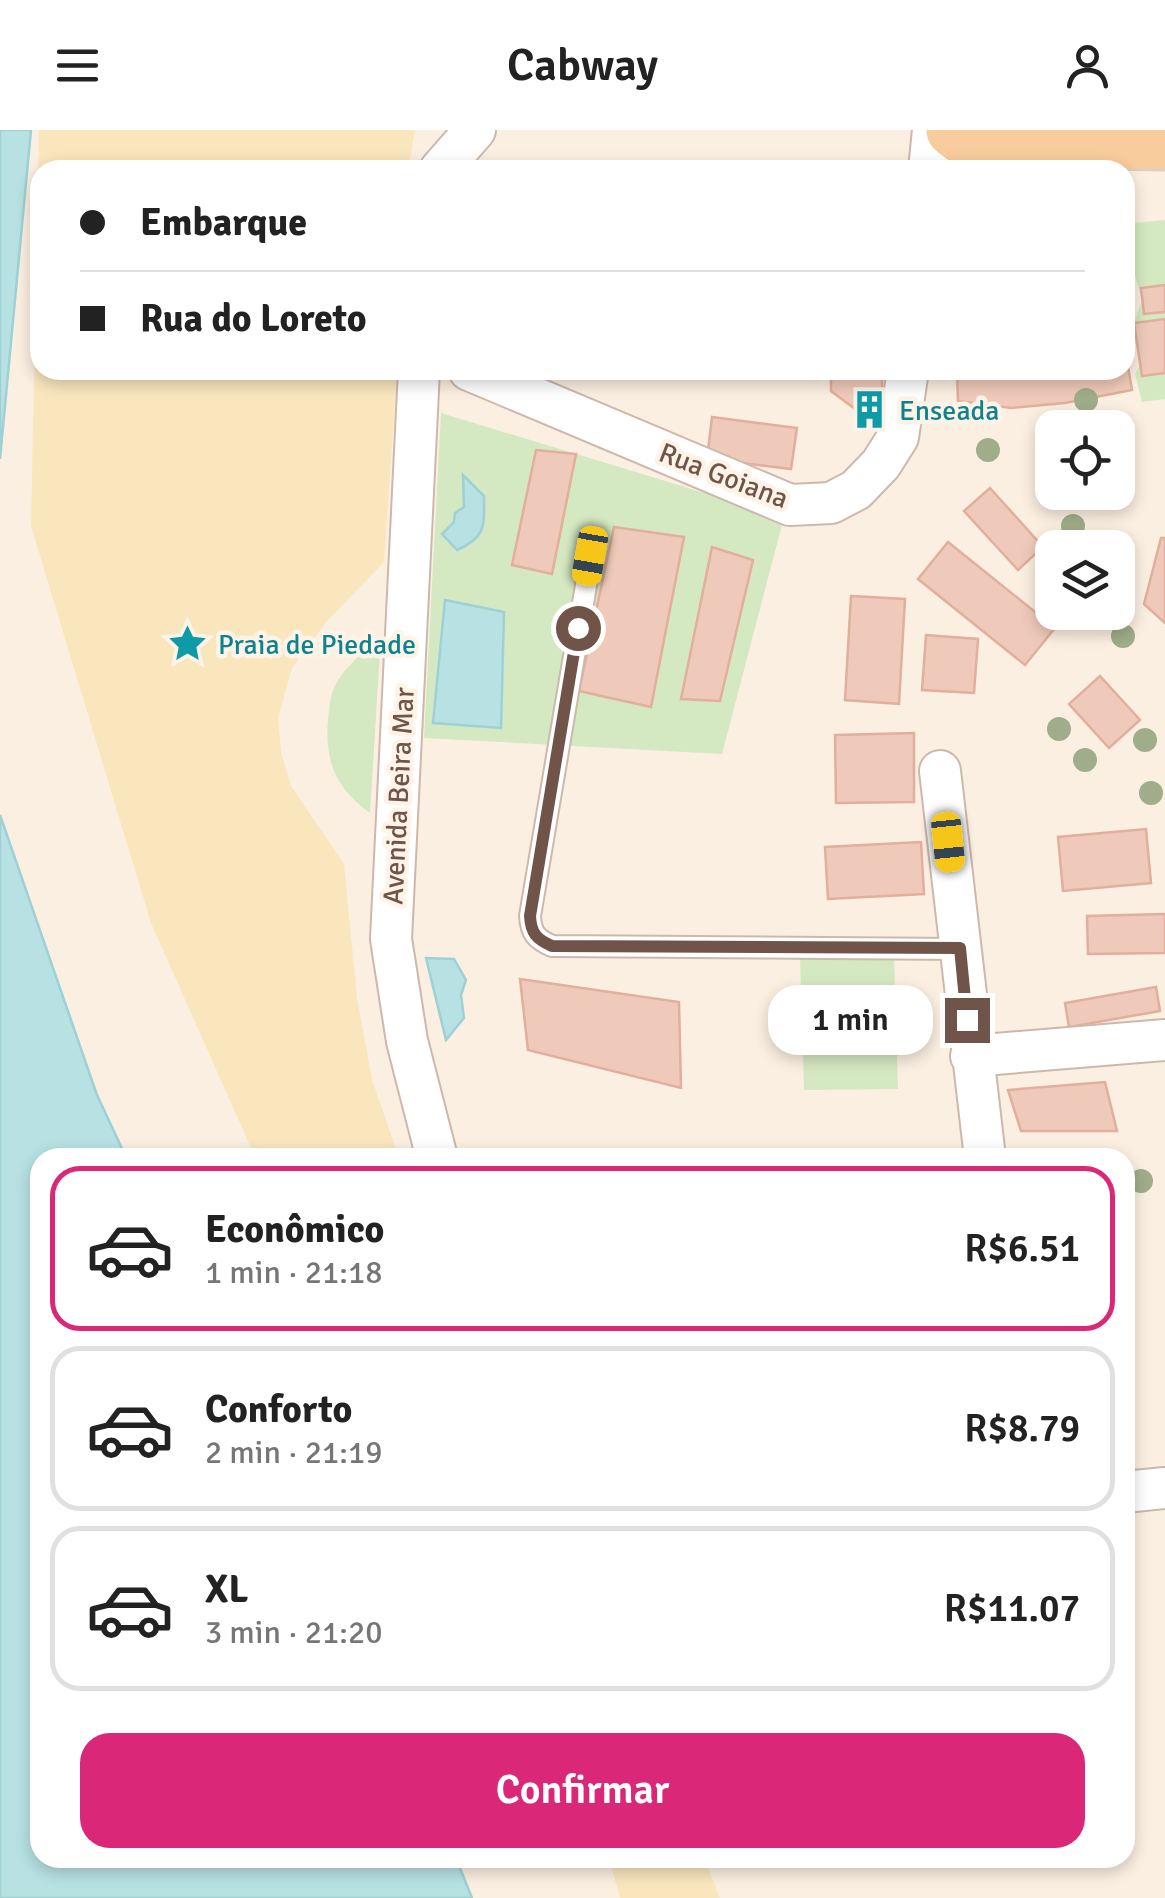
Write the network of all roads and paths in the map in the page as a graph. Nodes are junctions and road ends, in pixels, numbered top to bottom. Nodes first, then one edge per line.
1 (475, 130) edge
2 (933, 130) edge
3 (954, 130) edge
4 (1165, 142) edge
5 (449, 160) edge
6 (930, 160) edge
7 (419, 380) edge
8 (493, 380) edge
9 (907, 380) edge
10 (590, 556) dead end
11 (940, 770) dead end
12 (960, 948) junction
13 (1165, 1040) edge
14 (971, 1056) junction
15 (434, 1148) edge
16 (984, 1148) edge
17 (1165, 1488) edge
18 (1135, 1491) edge

1 - 5 street
2 - 6 street
3 - 4 main road
7 - 15 street, Avenida Beira Mar
8 - 9 street, Rua Goiana
10 - 12 lane
11 - 12 street
12 - 14 street
13 - 14 street
14 - 16 street
17 - 18 street

